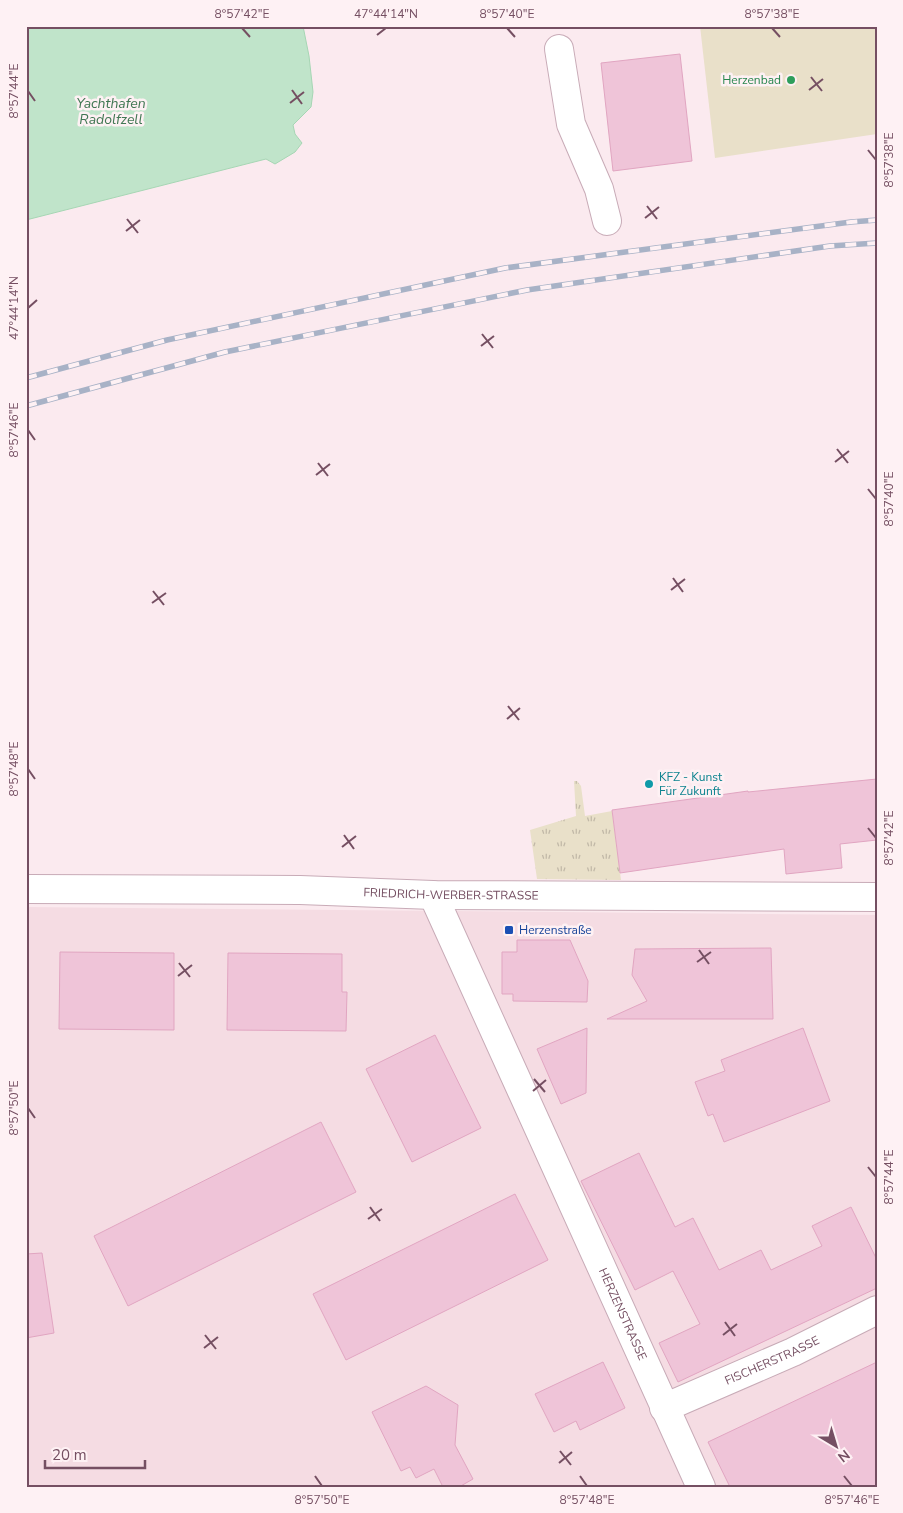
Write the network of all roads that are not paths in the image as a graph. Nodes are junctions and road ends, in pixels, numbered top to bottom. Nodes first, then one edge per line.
1 (559, 50) dead end
2 (607, 221) dead end
3 (26, 889) edge
4 (433, 895) junction
5 (877, 897) edge
6 (877, 1310) edge
7 (664, 1408) junction
8 (701, 1487) edge

1 - 2 street
3 - 4 street, FRIEDRICH-WERBER-STRASSE
4 - 5 street, FRIEDRICH-WERBER-STRASSE
4 - 7 street, HERZENSTRASSE
6 - 7 street, FISCHERSTRASSE
7 - 8 street, HERZENSTRASSE

